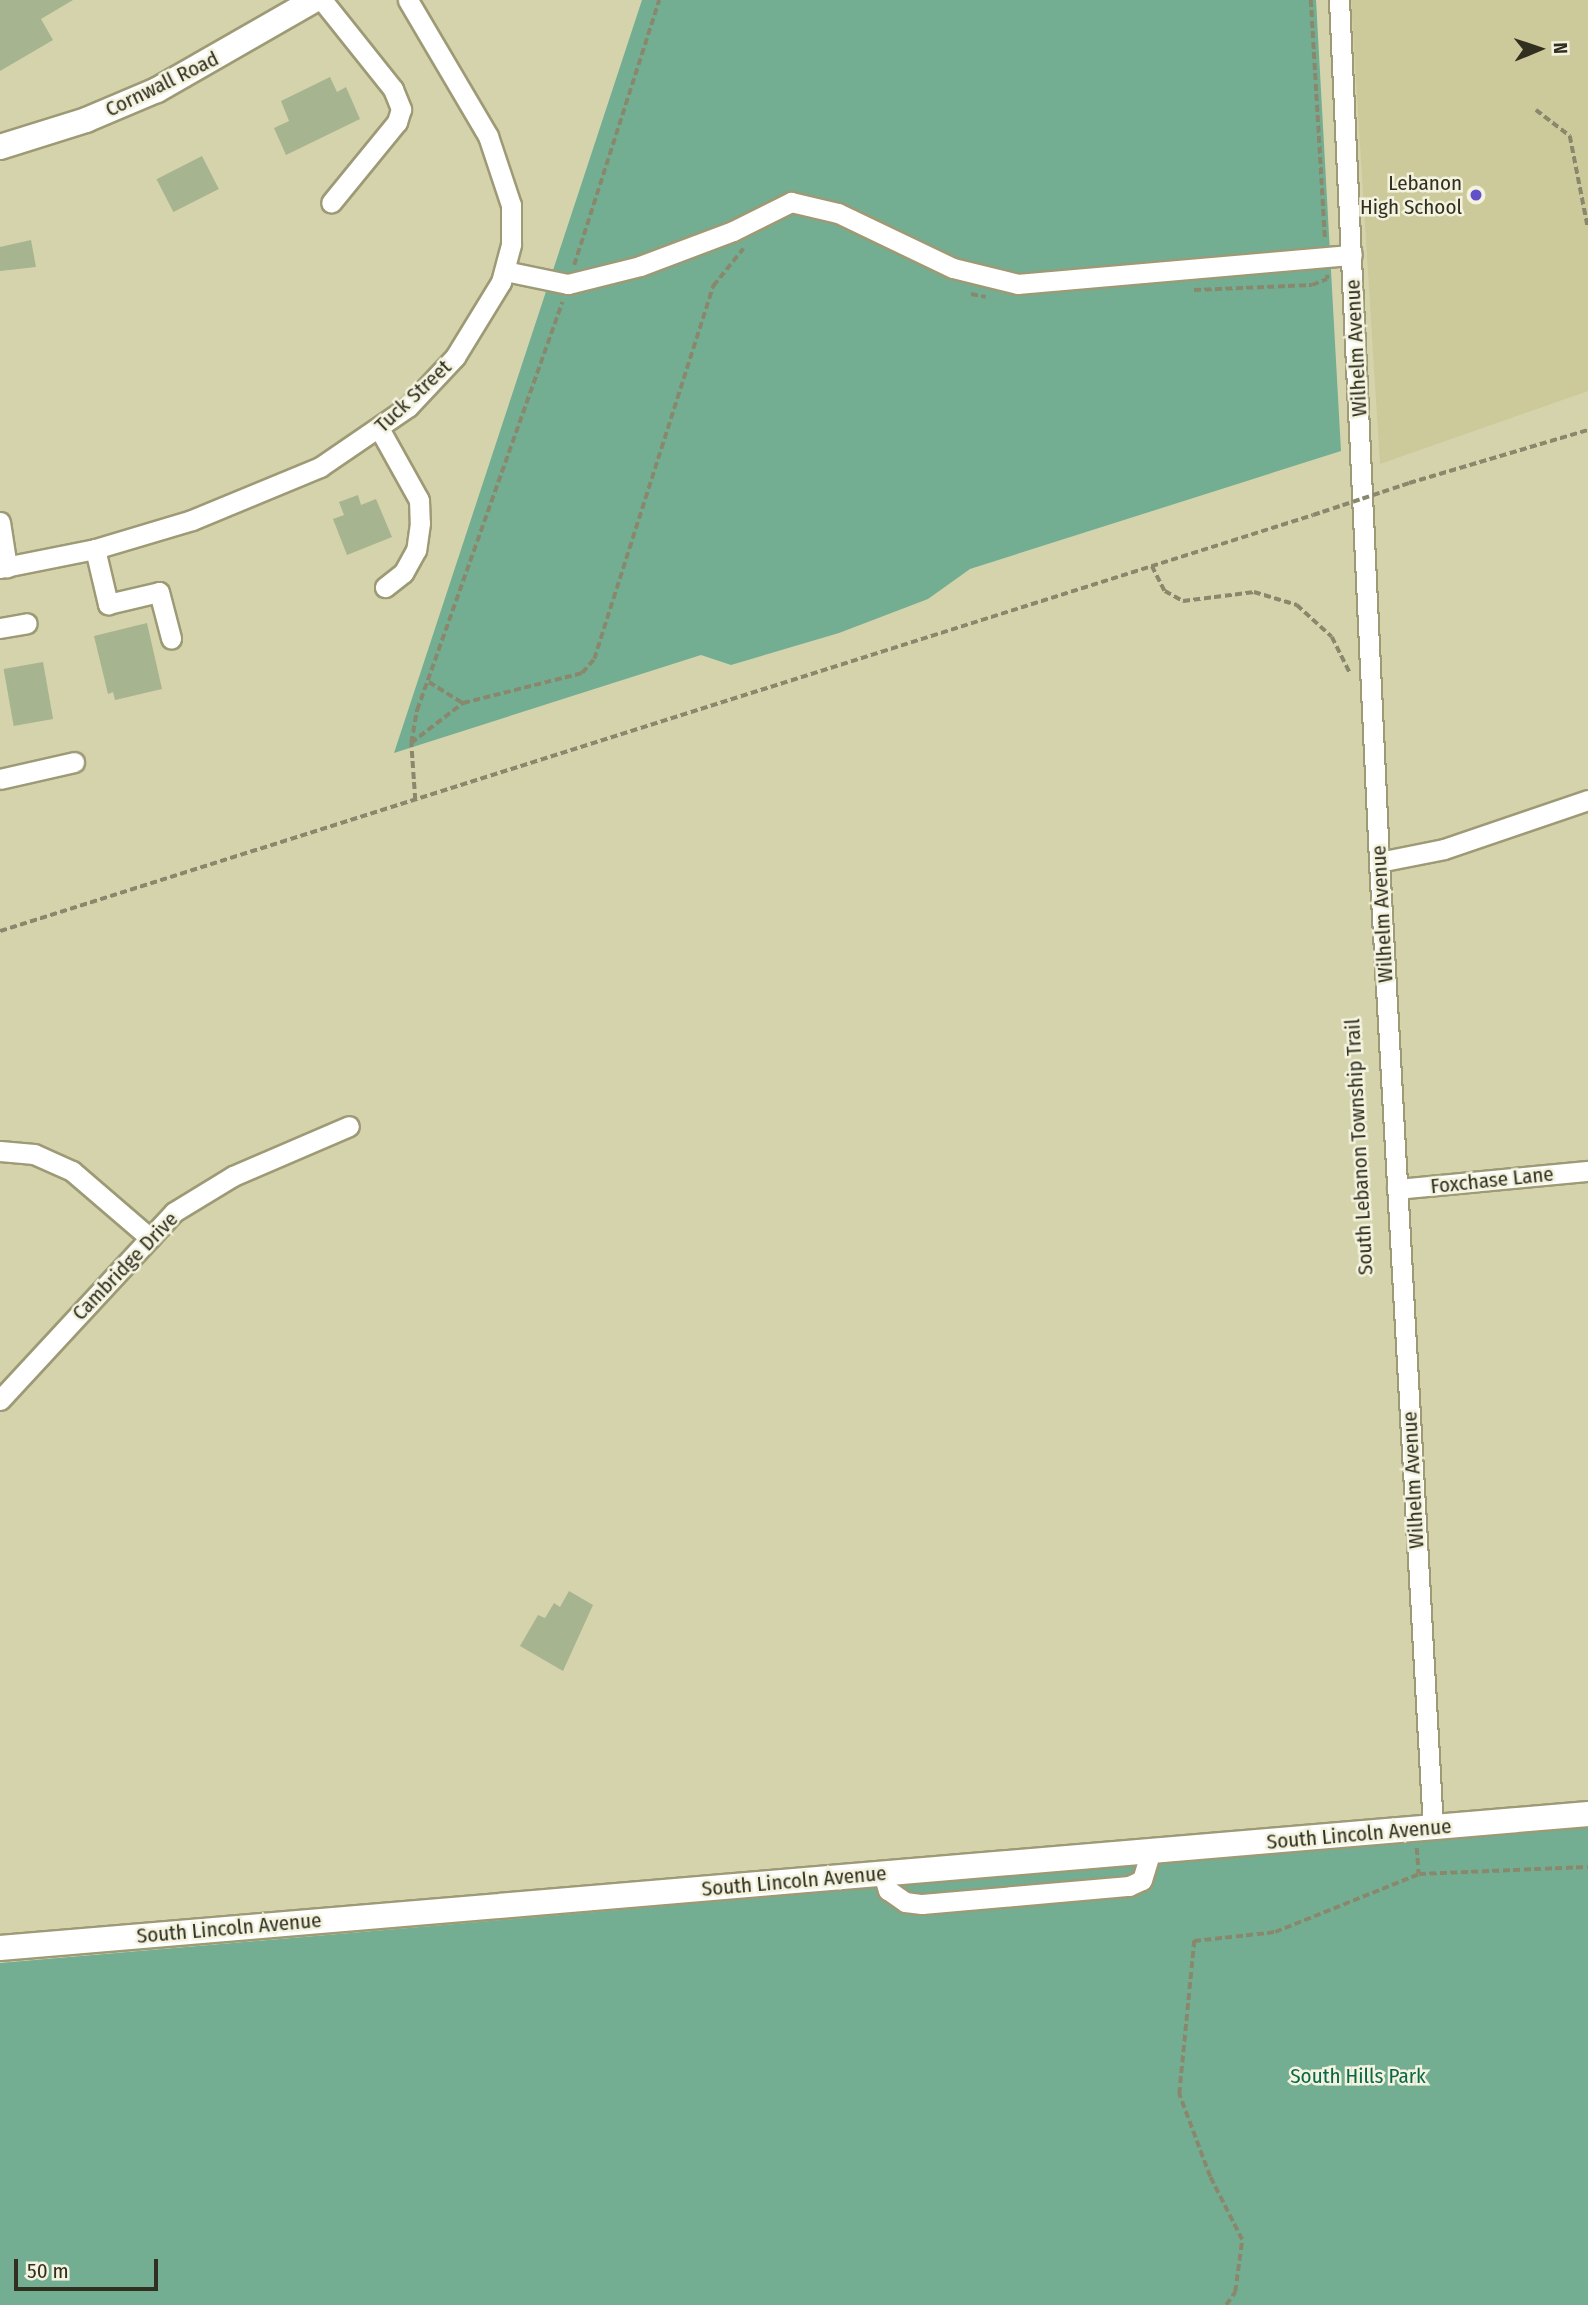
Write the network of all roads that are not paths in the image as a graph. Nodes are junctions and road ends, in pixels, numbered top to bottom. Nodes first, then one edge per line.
1 (314, 0) edge
2 (322, 0) edge
3 (408, 0) edge
4 (1339, 0) edge
5 (0, 147) edge
6 (331, 203) dead end
7 (1352, 255) junction
8 (505, 271) junction
9 (380, 430) junction
10 (0, 522) edge
11 (95, 549) junction
12 (3, 568) edge
13 (384, 587) dead end
14 (27, 623) dead end
15 (0, 628) edge
16 (172, 638) dead end
17 (74, 762) dead end
18 (0, 779) edge
19 (1588, 800) edge
20 (1379, 862) junction
21 (349, 1126) dead end
22 (0, 1152) edge
23 (1588, 1171) edge
24 (1397, 1189) junction
25 (150, 1238) junction
26 (0, 1400) edge
27 (1588, 1814) edge
28 (1424, 1828) junction
29 (1151, 1851) junction
30 (883, 1874) junction
31 (0, 1948) edge

1 - 5 main road, Cornwall Road
2 - 6 street
3 - 8 street, Tuck Street
4 - 7 street, Wilhelm Avenue
7 - 8 street
7 - 20 street, Wilhelm Avenue
8 - 9 street, Tuck Street
9 - 11 street, Tuck Street
9 - 13 street
10 - 12 street
11 - 12 street, Tuck Street
11 - 16 street
14 - 15 street
17 - 18 street
19 - 20 street
20 - 24 street, Wilhelm Avenue
21 - 25 street, Cambridge Drive
22 - 25 street
23 - 24 street, Foxchase Lane
24 - 28 street, Wilhelm Avenue
25 - 26 street, Cambridge Drive
27 - 28 main road, South Lincoln Avenue
28 - 29 main road, South Lincoln Avenue
29 - 30 main road, South Lincoln Avenue
29 - 30 street
30 - 31 main road, South Lincoln Avenue

